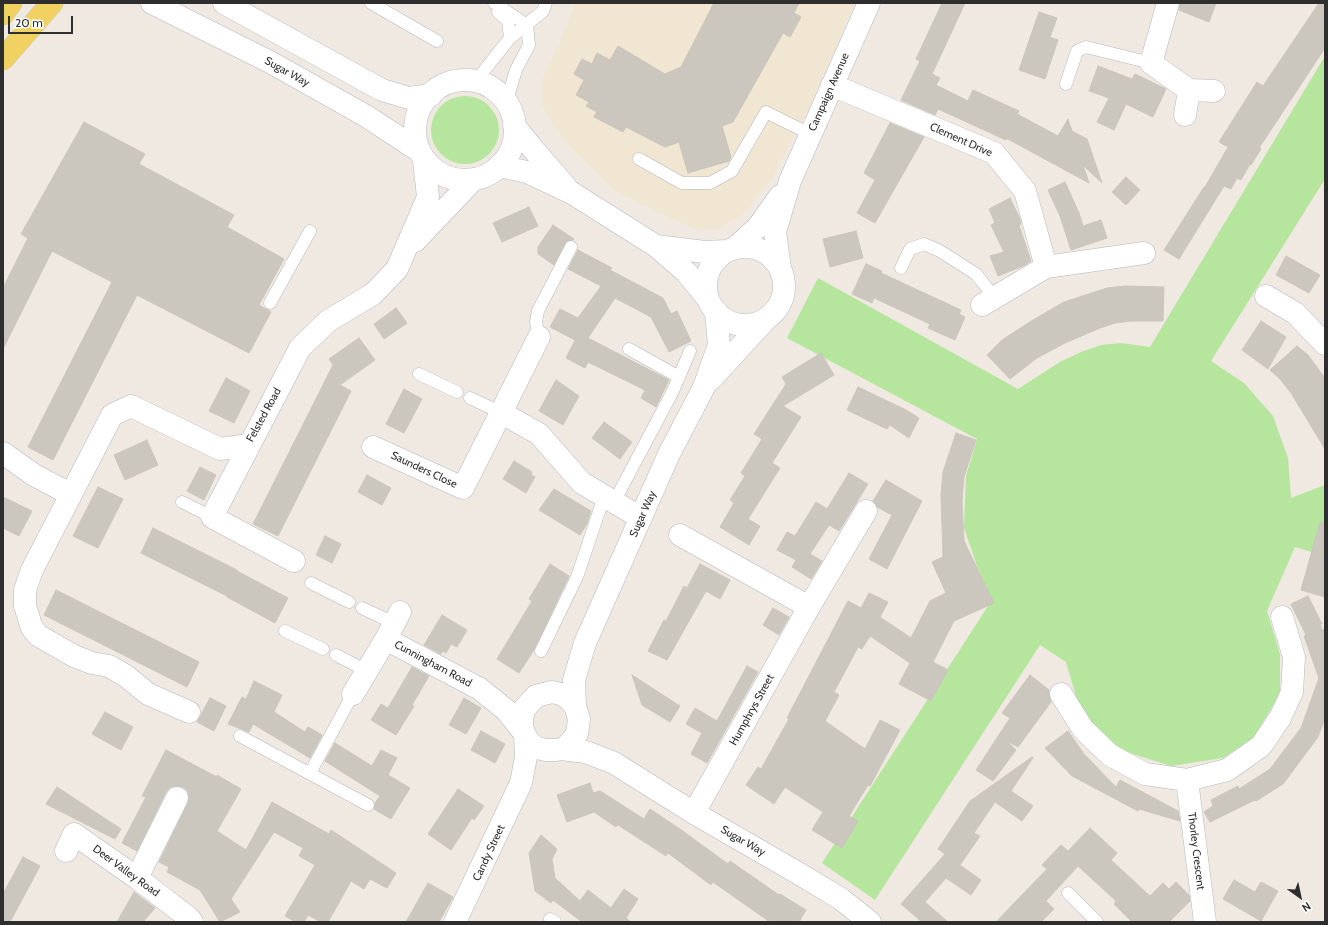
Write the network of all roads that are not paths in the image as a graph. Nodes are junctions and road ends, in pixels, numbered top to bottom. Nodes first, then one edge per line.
1 (11, 3) edge
2 (52, 3) edge
3 (66, 3) edge
4 (152, 3) edge
5 (224, 3) edge
6 (371, 3) edge
7 (489, 3) edge
8 (494, 3) edge
9 (546, 3) edge
10 (869, 3) edge
11 (1168, 3) edge
12 (3, 14) edge
13 (37, 20) junction
14 (527, 25) junction
15 (510, 38) junction
16 (437, 41) dead end
17 (3, 59) edge
18 (1151, 64) junction
19 (475, 82) junction
20 (1066, 84) dead end
21 (832, 85) junction
22 (1189, 90) junction
23 (1214, 91) dead end
24 (431, 95) junction
25 (506, 103) junction
26 (1185, 115) dead end
27 (514, 125) junction
28 (810, 134) junction
29 (421, 155) junction
30 (639, 159) dead end
31 (499, 166) junction
32 (474, 179) junction
33 (790, 181) junction
34 (572, 193) junction
35 (310, 231) dead end
36 (656, 246) junction
37 (571, 247) dead end
38 (406, 250) junction
39 (730, 250) junction
40 (1144, 253) dead end
41 (1046, 267) junction
42 (780, 268) junction
43 (901, 268) dead end
44 (1266, 296) dead end
45 (988, 302) joint
46 (270, 303) dead end
47 (712, 305) junction
48 (767, 318) junction
49 (539, 337) joint
50 (1325, 344) edge
51 (629, 349) dead end
52 (690, 351) dead end
53 (419, 374) dead end
54 (679, 377) junction
55 (704, 388) junction
56 (457, 392) dead end
57 (470, 398) dead end
58 (502, 413) junction
59 (249, 445) junction
60 (373, 447) dead end
61 (3, 453) edge
62 (70, 494) junction
63 (609, 500) junction
64 (182, 502) dead end
65 (866, 511) dead end
66 (212, 517) junction
67 (641, 518) junction
68 (680, 535) dead end
69 (294, 561) dead end
70 (311, 583) dead end
71 (349, 602) dead end
72 (810, 607) junction
73 (362, 608) dead end
74 (1282, 617) dead end
75 (394, 625) junction
76 (285, 631) dead end
77 (585, 643) junction
78 (322, 649) dead end
79 (541, 651) dead end
80 (336, 656) dead end
81 (367, 672) junction
82 (480, 689) junction
83 (353, 694) joint
84 (1061, 694) dead end
85 (537, 696) junction
86 (189, 712) dead end
87 (577, 713) junction
88 (525, 735) junction
89 (240, 736) dead end
90 (560, 749) junction
91 (614, 763) junction
92 (310, 773) junction
93 (1188, 780) junction
94 (521, 783) junction
95 (177, 798) dead end
96 (368, 804) dead end
97 (694, 813) junction
98 (66, 851) dead end
99 (137, 878) junction
100 (1068, 893) dead end
101 (192, 922) edge
102 (456, 922) edge
103 (870, 922) edge
104 (1097, 922) edge
105 (1205, 922) edge

1 - 12 main road
2 - 13 main road
3 - 13 main road
4 - 29 street, Sugar Way
5 - 24 street
6 - 16 lane
7 - 15 lane
8 - 14 lane
9 - 14 lane
10 - 21 street, Campaign Avenue
11 - 18 street
13 - 17 main road
14 - 15 lane
14 - 25 lane
15 - 19 lane
18 - 20 lane
18 - 22 street
19 - 24 street
19 - 25 street
21 - 28 street, Campaign Avenue
21 - 41 street, Clement Drive
22 - 23 street
22 - 26 street
24 - 29 street
25 - 27 street
27 - 31 street
27 - 34 street
28 - 30 lane
28 - 33 street, Campaign Avenue
29 - 32 street
29 - 38 street, Felsted Road
31 - 32 street
31 - 34 street
32 - 38 street
33 - 39 street, Campaign Avenue
33 - 42 street, Campaign Avenue
34 - 36 street
35 - 46 lane
36 - 39 street
36 - 47 street
37 - 49 lane
38 - 59 street, Felsted Road
39 - 42 street
39 - 47 street
40 - 41 street
41 - 45 street
42 - 48 street
43 - 45 lane
44 - 50 street
47 - 48 street
47 - 55 street, Sugar Way
48 - 55 street, Sugar Way
49 - 58 street, Saunders Close
51 - 54 lane
52 - 54 lane
53 - 56 lane
54 - 63 lane
55 - 67 street, Sugar Way
57 - 58 lane
58 - 60 street, Saunders Close
58 - 63 street
59 - 62 street, Felsted Road
59 - 66 street
61 - 62 street
62 - 86 street, Felsted Road
63 - 67 street
63 - 79 lane
64 - 66 lane
65 - 72 street, Humphrys Street
66 - 69 street
67 - 77 street, Sugar Way
68 - 72 street
70 - 71 lane
72 - 97 street, Humphrys Street
73 - 75 lane
74 - 93 street
75 - 81 street, Cunningham Road
75 - 82 street, Cunningham Road
76 - 78 lane
77 - 85 street, Sugar Way
77 - 87 street, Sugar Way
80 - 81 lane
81 - 83 street, Cunningham Road
82 - 85 street, Cunningham Road
82 - 88 street, Cunningham Road
83 - 92 lane
84 - 93 street
85 - 87 street
85 - 88 street
87 - 90 street
87 - 91 street, Sugar Way
88 - 90 street
88 - 94 street, Candy Street
89 - 92 lane
90 - 91 street, Sugar Way
90 - 94 street, Candy Street
91 - 97 street, Sugar Way
92 - 96 lane
93 - 105 street, Thorley Crescent
94 - 102 street, Candy Street
95 - 99 street
97 - 103 street, Sugar Way
98 - 99 street, Deer Valley Road
99 - 101 street, Deer Valley Road
100 - 104 lane

